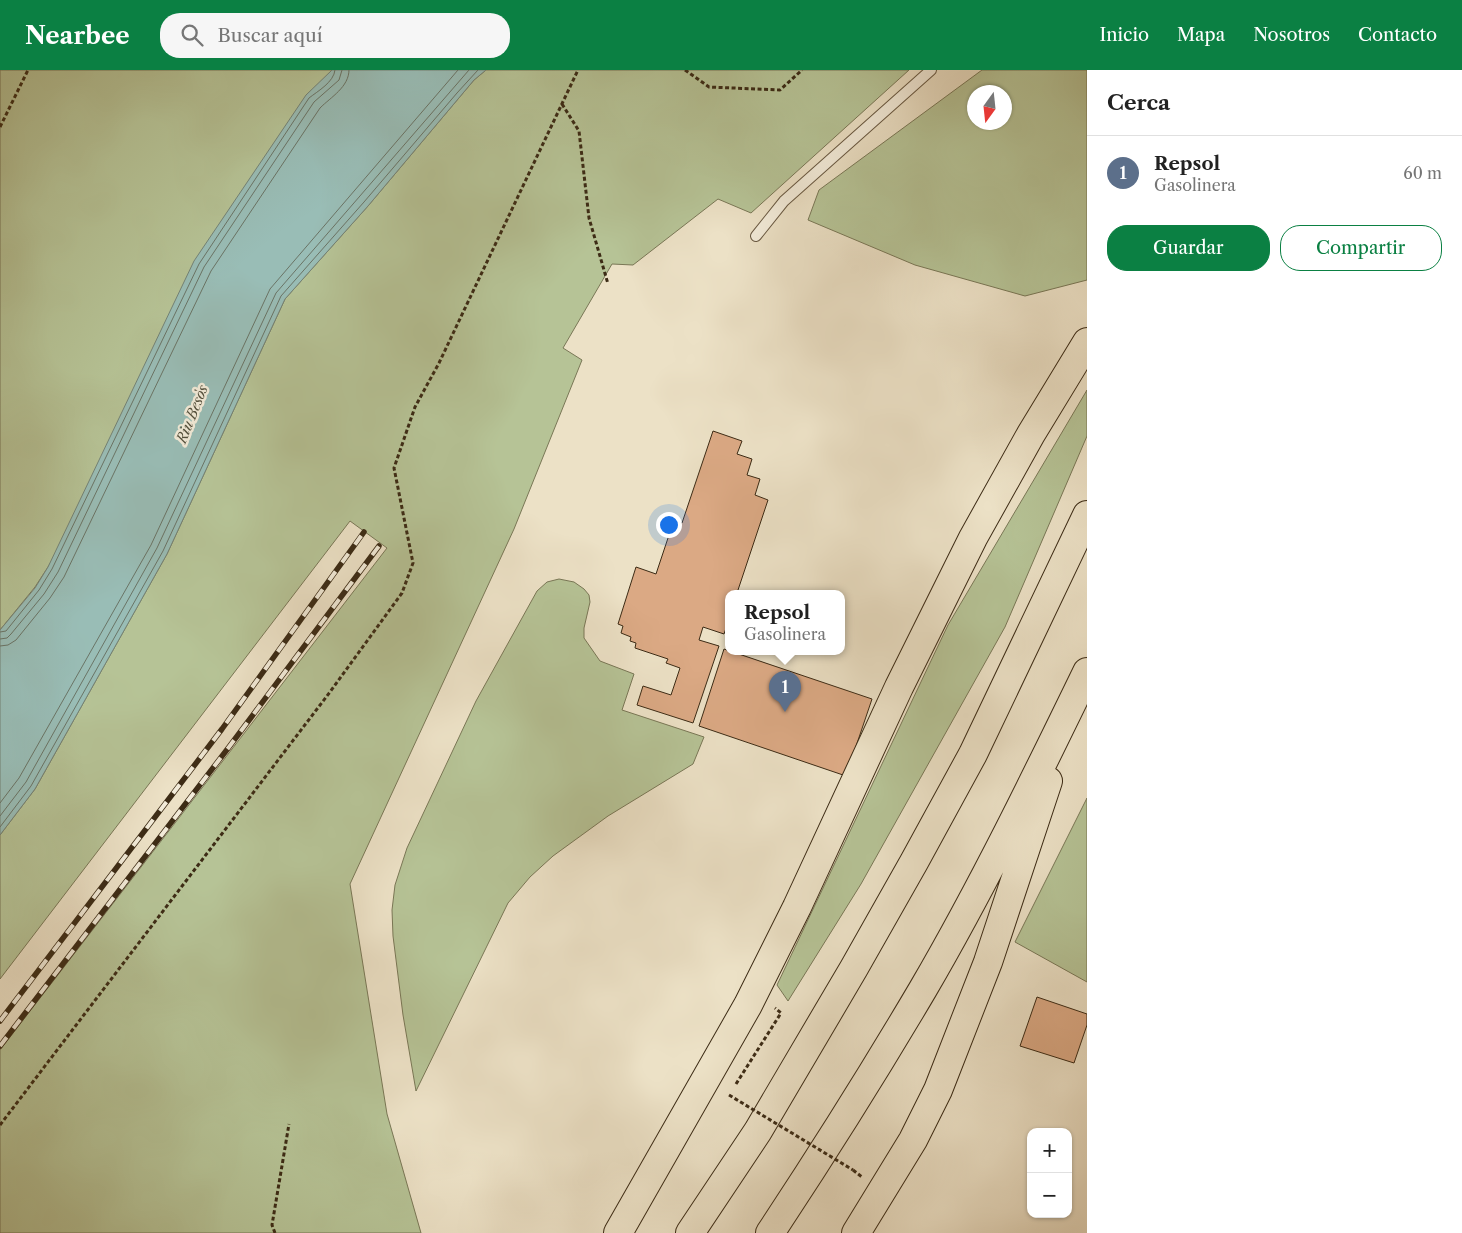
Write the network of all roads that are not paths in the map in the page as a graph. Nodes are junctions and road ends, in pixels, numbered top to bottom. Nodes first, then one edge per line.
1 (931, 70) edge
2 (756, 236) dead end
3 (1087, 342) edge
4 (1087, 515) edge
5 (1082, 683) edge
6 (618, 1233) edge
7 (690, 1233) edge
8 (770, 1233) edge
9 (856, 1233) edge

1 - 2 lane
3 - 6 highway
4 - 7 highway
5 - 8 highway
5 - 9 highway

